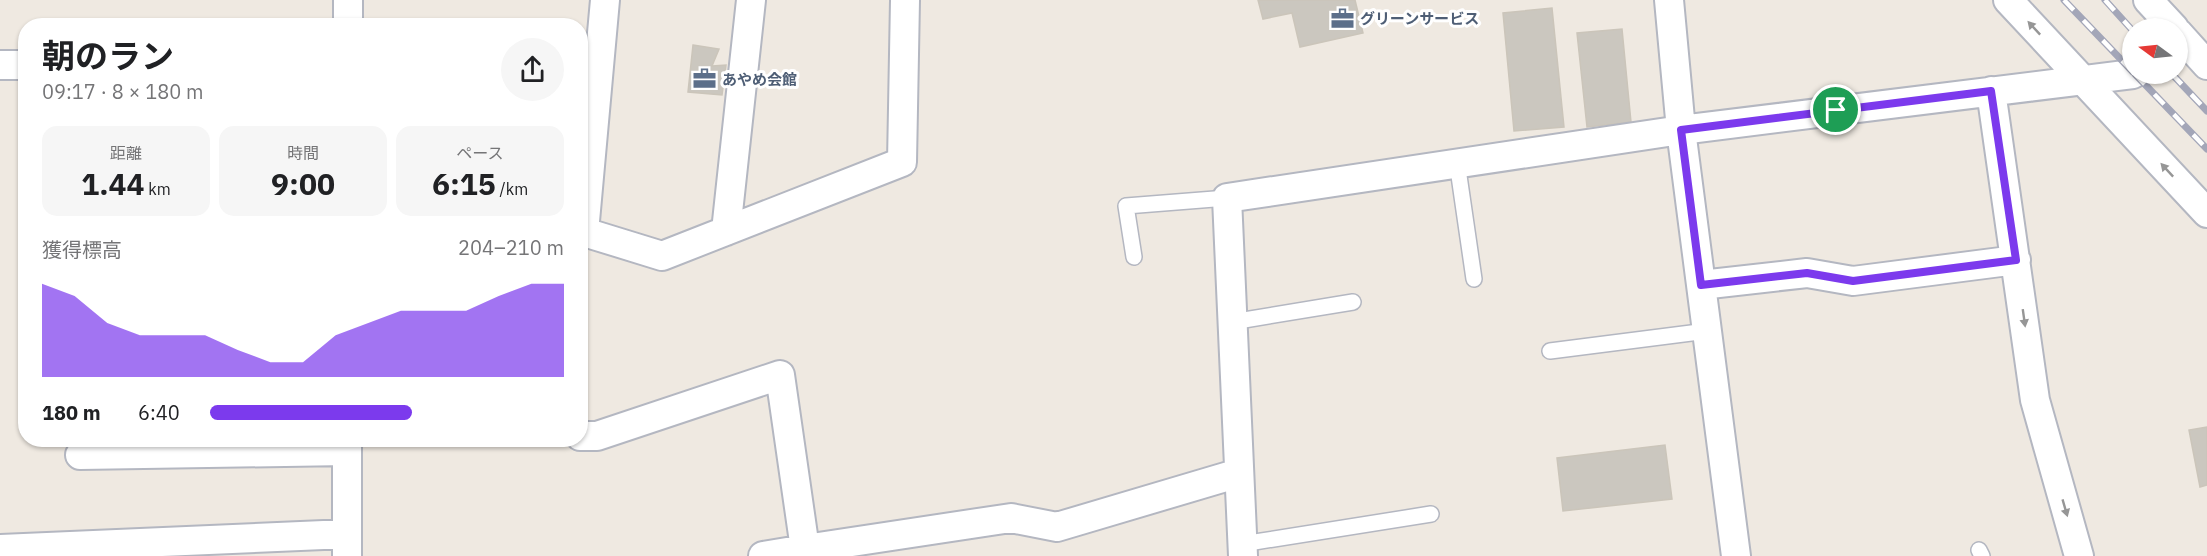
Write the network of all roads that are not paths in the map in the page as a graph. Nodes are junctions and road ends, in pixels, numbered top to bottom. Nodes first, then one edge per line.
1 (348, 0) edge
2 (605, 0) edge
3 (751, 0) edge
4 (906, 0) edge
5 (1669, 0) edge
6 (2007, 0) edge
7 (2148, 0) edge
8 (348, 18) edge
9 (2165, 18) edge
10 (2188, 44) edge
11 (0, 65) edge
12 (18, 65) edge
13 (2207, 65) edge
14 (2188, 67) edge
15 (2122, 75) edge
16 (2082, 80) junction
17 (1991, 91) junction
18 (1681, 130) junction
19 (1457, 162) junction
20 (588, 188) edge
21 (1227, 198) junction
22 (2207, 213) edge
23 (726, 231) junction
24 (588, 233) edge
25 (1134, 257) dead end
26 (2016, 260) junction
27 (1474, 279) dead end
28 (1701, 285) junction
29 (1353, 302) dead end
30 (1232, 322) junction
31 (1707, 332) junction
32 (1550, 351) dead end
33 (588, 436) edge
34 (294, 447) edge
35 (347, 447) edge
36 (80, 455) dead end
37 (1239, 472) junction
38 (1431, 514) dead end
39 (347, 545) edge
40 (0, 549) edge
41 (806, 549) junction
42 (1243, 550) edge
43 (763, 556) edge
44 (1736, 556) edge
45 (2079, 556) edge

1 - 8 street
2 - 20 street
3 - 23 street
4 - 23 street
5 - 18 street
16 -> 6 street
7 - 9 street
10 - 13 street
11 - 12 street
13 - 14 street
15 - 16 street
16 - 17 street
22 -> 16 street
17 - 18 street
17 - 26 street
18 - 19 street
18 - 28 street
19 - 21 street
19 - 27 lane
21 - 25 lane
21 - 30 street
23 - 24 street
26 - 28 street
26 -> 45 street
28 - 31 street
29 - 30 lane
30 - 37 street
31 - 32 lane
31 - 44 street
33 - 41 street
34 - 36 street
35 - 39 street
37 - 41 street
37 - 42 street
38 - 42 lane
39 - 40 street
41 - 43 street

